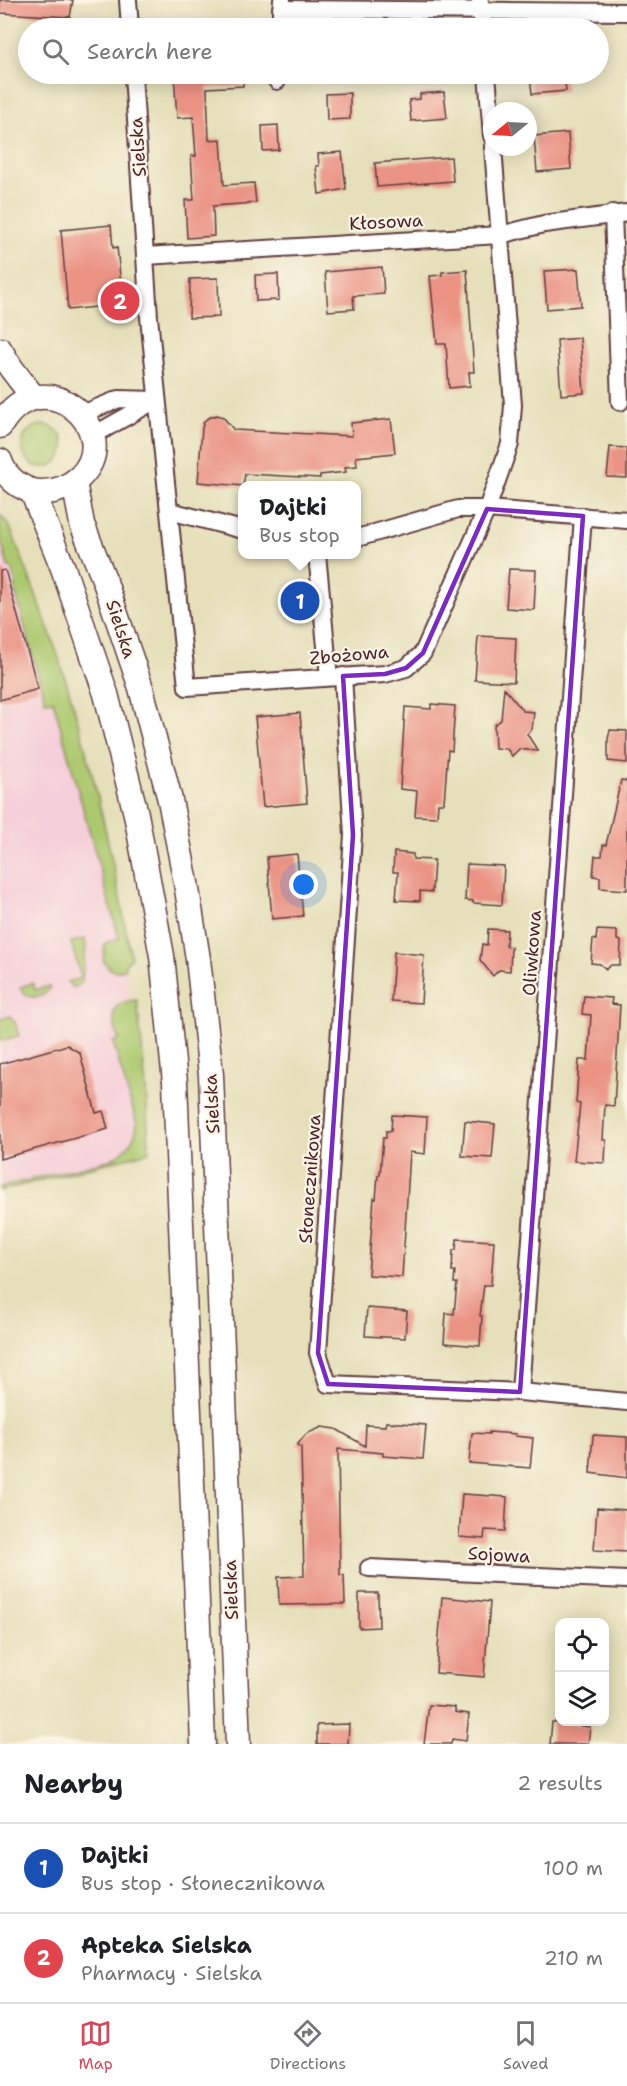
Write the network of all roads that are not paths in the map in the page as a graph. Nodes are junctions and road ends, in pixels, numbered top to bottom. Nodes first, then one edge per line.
1 (128, 0) edge
2 (282, 5) edge
3 (480, 5) edge
4 (627, 12) edge
5 (129, 18) edge
6 (134, 84) edge
7 (488, 84) edge
8 (489, 102) edge
9 (494, 156) edge
10 (620, 213) edge
11 (500, 235) junction
12 (145, 256) junction
13 (0, 350) edge
14 (34, 398) junction
15 (157, 400) junction
16 (620, 402) dead end
17 (81, 414) junction
18 (0, 426) edge
19 (92, 436) junction
20 (0, 461) edge
21 (74, 482) junction
22 (32, 491) junction
23 (487, 508) junction
24 (170, 511) junction
25 (583, 516) junction
26 (627, 520) edge
27 (238, 529) edge
28 (361, 537) edge
29 (318, 559) edge
30 (336, 676) junction
31 (187, 687) joint
32 (520, 1392) junction
33 (627, 1402) edge
34 (369, 1568) dead end
35 (627, 1580) edge
36 (202, 1744) edge
37 (238, 1744) edge

1 - 5 street
2 - 3 street
3 - 4 street
6 - 12 street, Sielska
7 - 8 street
9 - 11 street, Zbożowa
10 - 11 street, Kłosowa
10 - 16 street
11 - 12 street, Kłosowa
11 - 23 street, Zbożowa
12 - 15 street, Sielska
13 - 14 main road
14 - 17 main road
14 - 18 main road
15 - 17 street
15 - 19 street
15 - 24 street, Sielska
17 - 19 main road
19 - 21 main road
20 - 22 main road
21 - 22 main road
21 - 37 main road, Sielska
22 - 36 main road, Sielska
23 - 25 street
23 - 28 street
23 - 30 street, Zbożowa
24 - 27 street
24 - 31 street, Sielska
25 - 26 street
25 - 32 street, Oliwkowa
29 - 30 street, Słonecznikowa
30 - 31 street, Zbożowa
30 - 32 street, Słonecznikowa
32 - 33 street, Słonecznikowa
34 - 35 street, Sojowa

